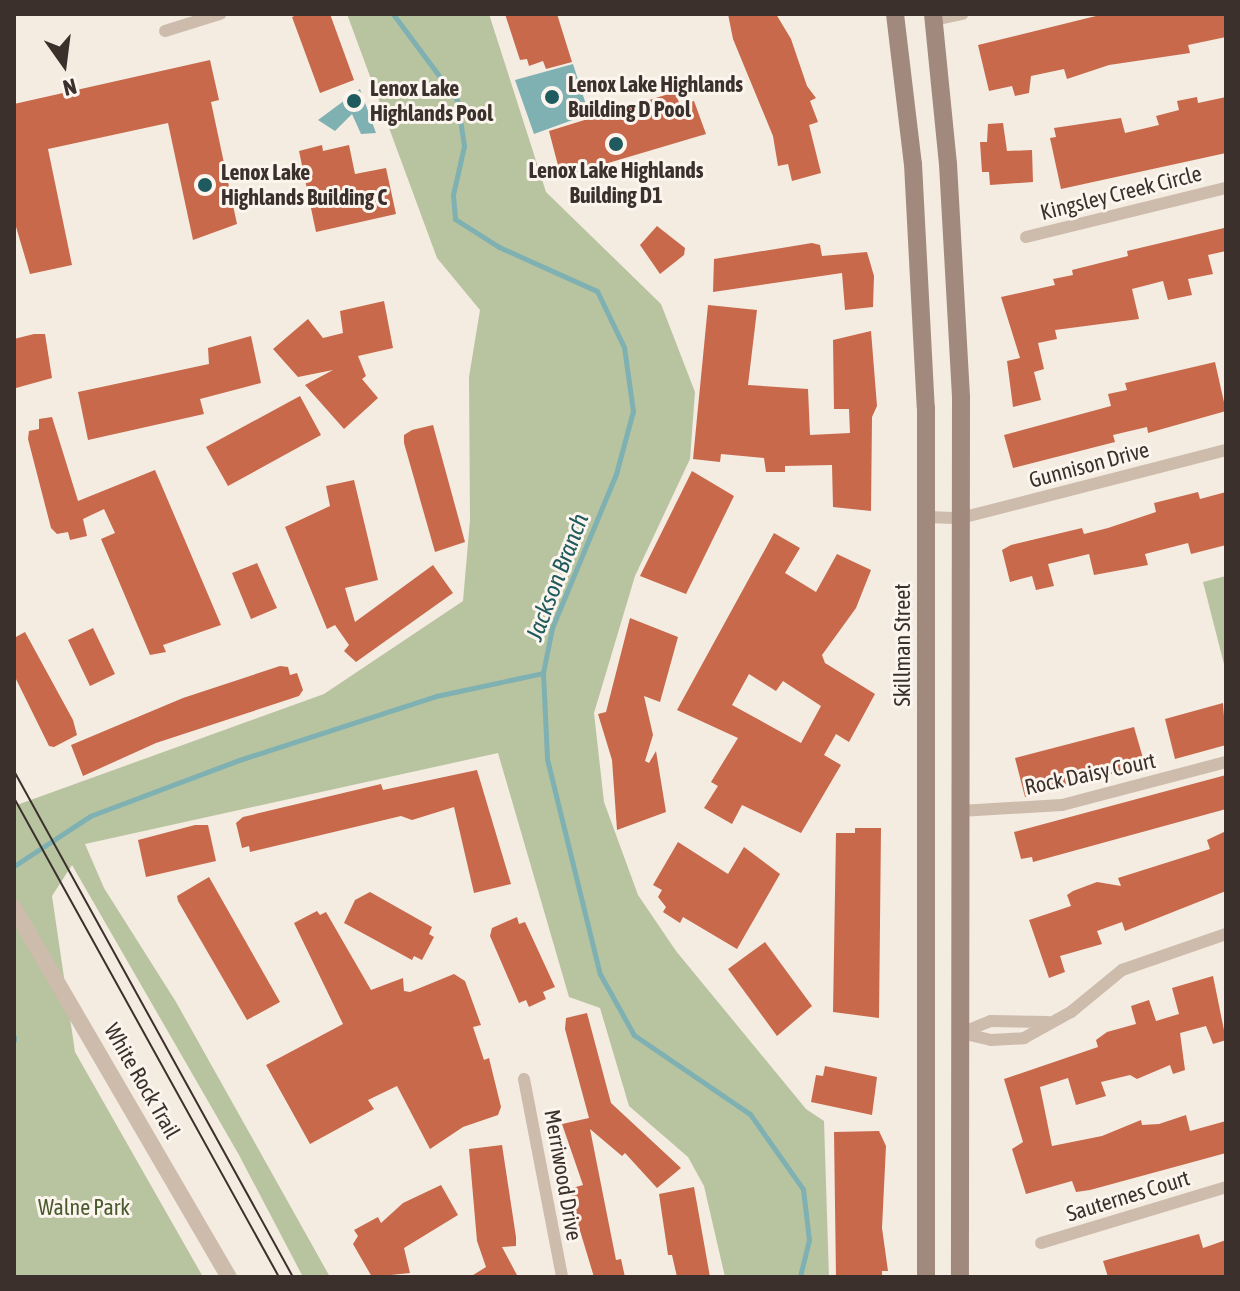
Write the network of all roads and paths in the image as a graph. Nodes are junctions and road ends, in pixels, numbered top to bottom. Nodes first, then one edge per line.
1 (220, 14) edge
2 (895, 14) edge
3 (962, 14) edge
4 (933, 17) edge
5 (165, 31) dead end
6 (913, 164) junction
7 (948, 164) junction
8 (1226, 188) edge
9 (1026, 237) dead end
10 (1226, 450) edge
11 (927, 517) junction
12 (961, 518) junction
13 (1226, 762) edge
14 (960, 811) junction
15 (14, 908) edge
16 (1226, 934) edge
17 (1048, 1022) junction
18 (961, 1033) junction
19 (928, 1036) junction
20 (524, 1079) dead end
21 (1226, 1187) edge
22 (1041, 1243) dead end
23 (229, 1277) edge
24 (562, 1277) edge
25 (926, 1277) edge
26 (960, 1277) edge

1 - 5 street
2 - 6 main road, Skillman Street
3 - 4 street
4 - 7 main road
6 - 7 main road
6 - 11 main road, Skillman Street
7 - 12 main road
8 - 9 street, Kingsley Creek Circle
10 - 12 street, Gunnison Drive
11 - 12 street, Gunnison Drive
11 - 19 main road, Skillman Street
12 - 14 main road
13 - 14 street, Rock Daisy Court
14 - 18 main road
15 - 23 street, White Rock Trail
16 - 17 street
17 - 18 street
17 - 18 street
18 - 19 main road
18 - 26 main road
19 - 25 main road, Skillman Street
20 - 24 street, Merriwood Drive
21 - 22 street, Sauternes Court

